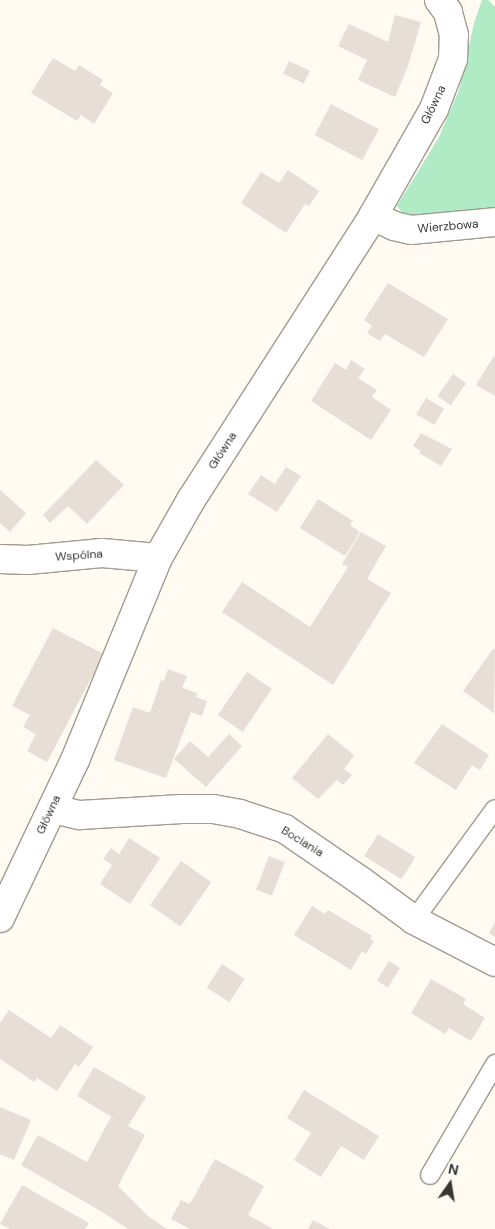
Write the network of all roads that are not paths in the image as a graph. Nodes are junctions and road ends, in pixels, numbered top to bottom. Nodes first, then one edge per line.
1 (449, 4) edge
2 (373, 216) junction
3 (484, 223) edge
4 (495, 244) edge
5 (158, 558) junction
6 (0, 559) edge
7 (52, 809) junction
8 (495, 809) edge
9 (0, 918) edge
10 (414, 920) junction
11 (495, 962) edge
12 (495, 1064) edge
13 (430, 1174) dead end

1 - 2 street, Główna
2 - 3 street, Wierzbowa
2 - 5 street, Główna
3 - 4 street
5 - 6 street, Wspólna
5 - 7 street, Główna
7 - 9 street, Główna
7 - 10 street, Bociania
8 - 10 lane
10 - 11 street, Bociania
12 - 13 lane

